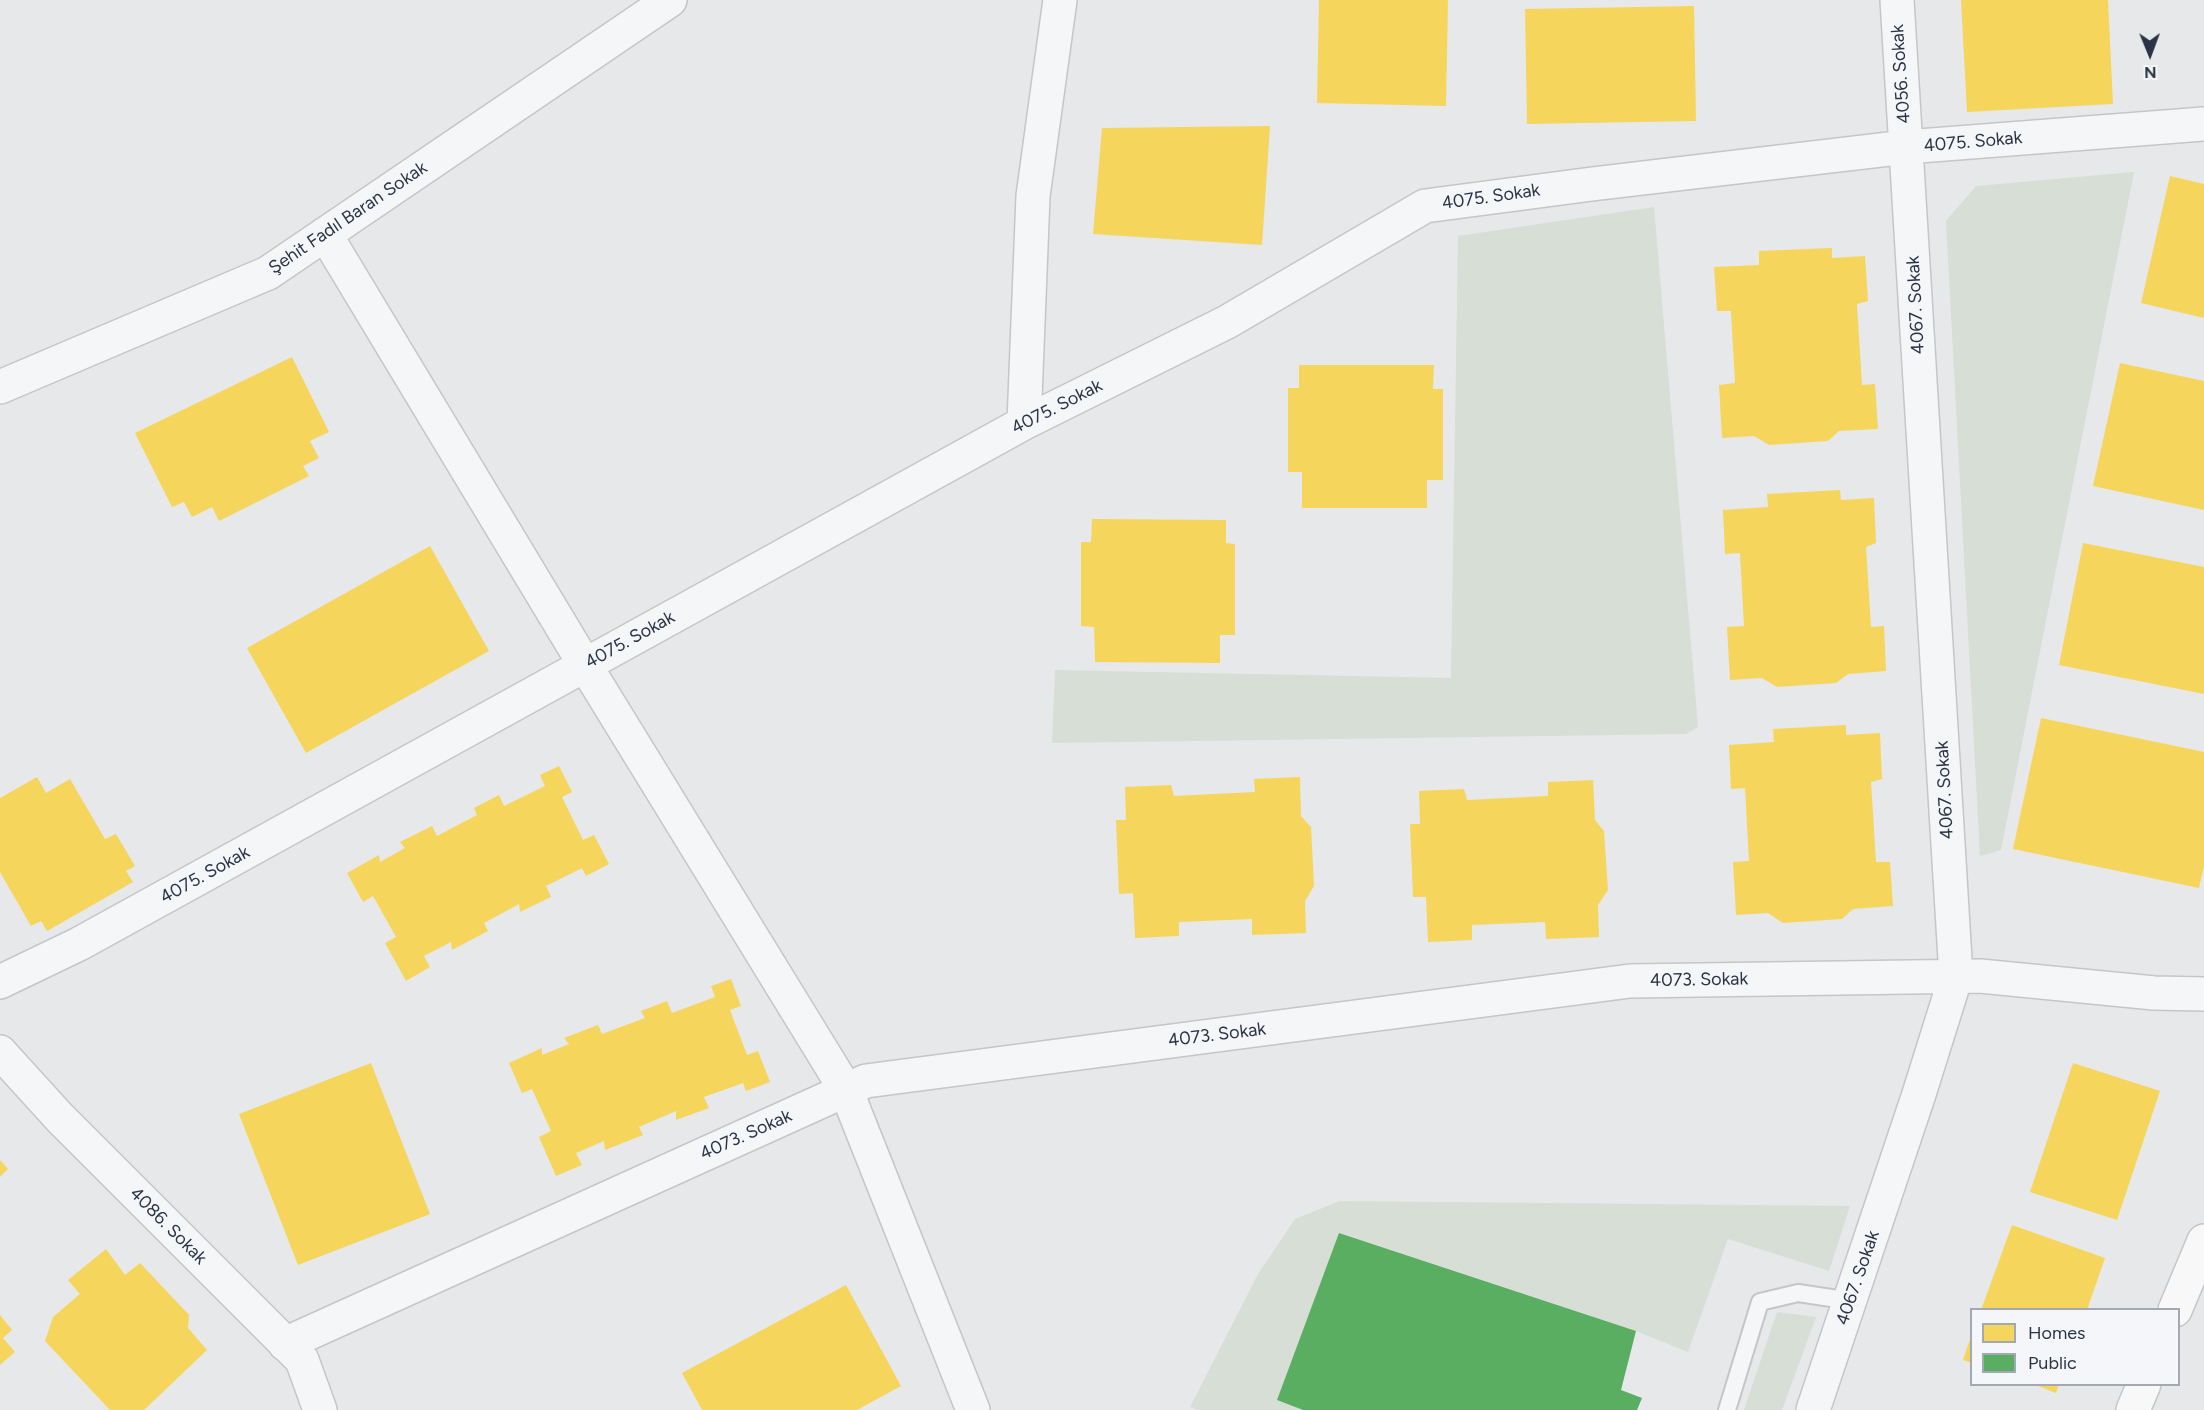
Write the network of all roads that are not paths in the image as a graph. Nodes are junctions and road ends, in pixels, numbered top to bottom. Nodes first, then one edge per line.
1 (670, 0) edge
2 (1060, 0) edge
3 (1897, 0) edge
4 (2204, 124) edge
5 (1906, 147) junction
6 (326, 234) junction
7 (0, 387) edge
8 (1024, 423) junction
9 (585, 665) junction
10 (1956, 976) junction
11 (0, 982) edge
12 (2204, 994) edge
13 (0, 1052) edge
14 (846, 1090) junction
15 (2204, 1241) edge
16 (1851, 1301) junction
17 (2176, 1308) edge
18 (285, 1344) junction
19 (2143, 1386) edge
20 (320, 1410) edge
21 (973, 1410) edge
22 (1727, 1410) edge
23 (1812, 1410) edge
24 (2133, 1410) edge

1 - 6 street, Şehit Fadıl Baran Sokak
2 - 8 street
3 - 5 street, 4056. Sokak
4 - 5 street, 4075. Sokak
5 - 8 street, 4075. Sokak
5 - 10 street, 4067. Sokak
6 - 7 street, Şehit Fadıl Baran Sokak
6 - 9 street
8 - 9 street, 4075. Sokak
9 - 11 street, 4075. Sokak
9 - 14 street
10 - 12 street, 4073. Sokak
10 - 14 street, 4073. Sokak
10 - 16 street, 4067. Sokak
13 - 18 street, 4086. Sokak
14 - 18 street, 4073. Sokak
14 - 21 street
15 - 17 street
16 - 22 lane
16 - 23 street, 4067. Sokak
18 - 20 street, 4086. Sokak
19 - 24 street

